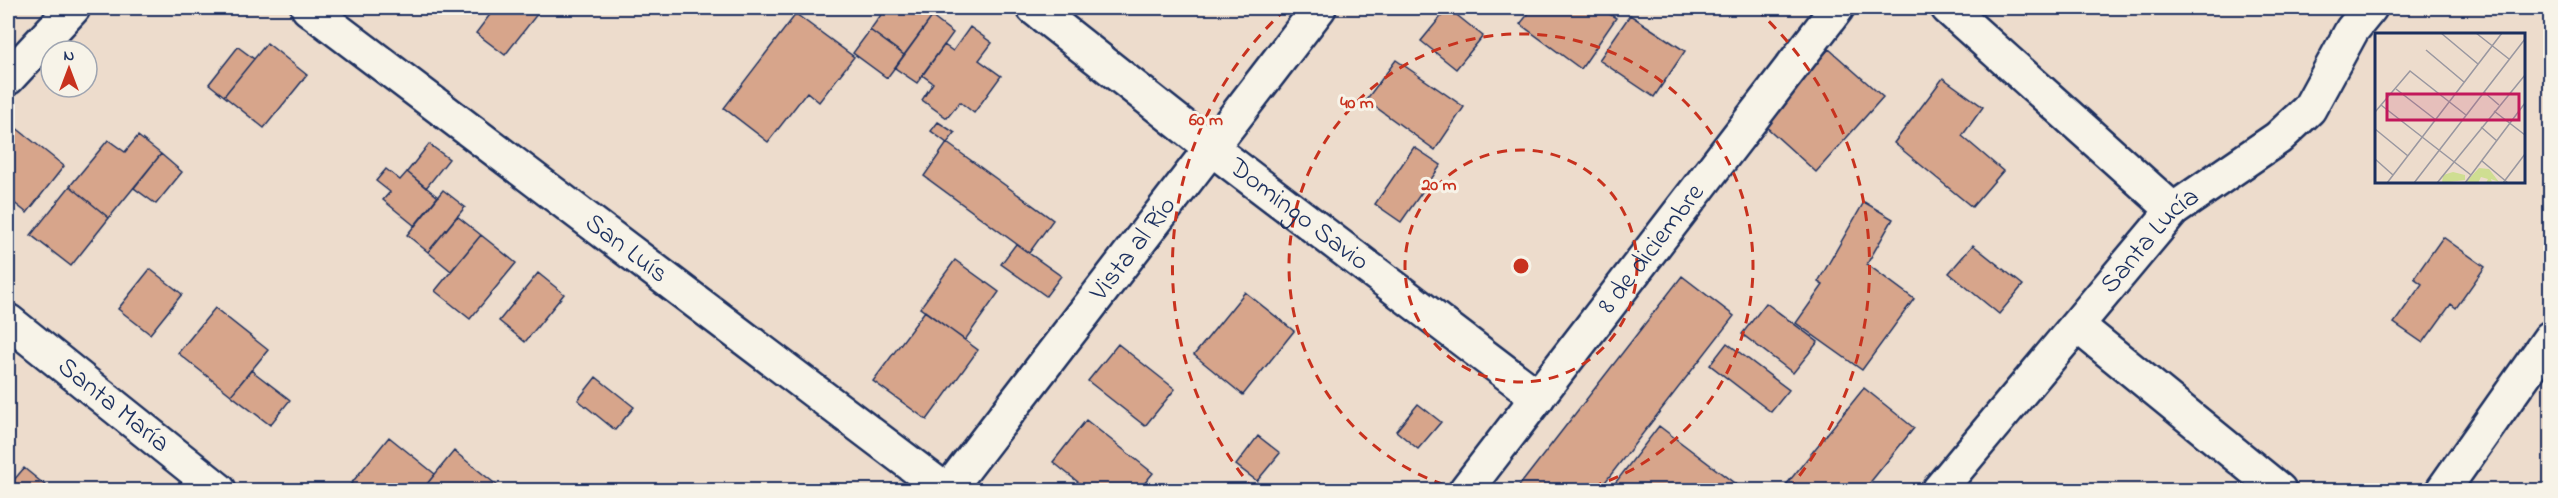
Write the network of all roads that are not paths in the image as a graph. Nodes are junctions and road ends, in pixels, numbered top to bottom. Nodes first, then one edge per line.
1 (73, 8) edge
2 (308, 8) edge
3 (1034, 8) edge
4 (1319, 8) edge
5 (1837, 8) edge
6 (1948, 8) edge
7 (2370, 8) edge
8 (8, 78) edge
9 (1211, 148) junction
10 (2173, 210) junction
11 (8, 321) edge
12 (2078, 326) junction
13 (2550, 338) edge
14 (1538, 397) junction
15 (219, 490) edge
16 (947, 490) edge
17 (1466, 490) edge
18 (1939, 490) edge
19 (2279, 490) edge
20 (2443, 490) edge

1 - 8 street
2 - 16 street, San Luís
3 - 9 street, Domingo Savio
4 - 9 street, Vista al Río
5 - 14 street, 8 de diciembre
6 - 10 street
7 - 10 street, Santa Lucía
9 - 14 street, Domingo Savio
9 - 16 street, Vista al Río
10 - 12 street, Santa Lucía
11 - 15 street, Santa María
12 - 18 street, Santa Lucía
12 - 19 street
13 - 20 street
14 - 17 street, 8 de diciembre

